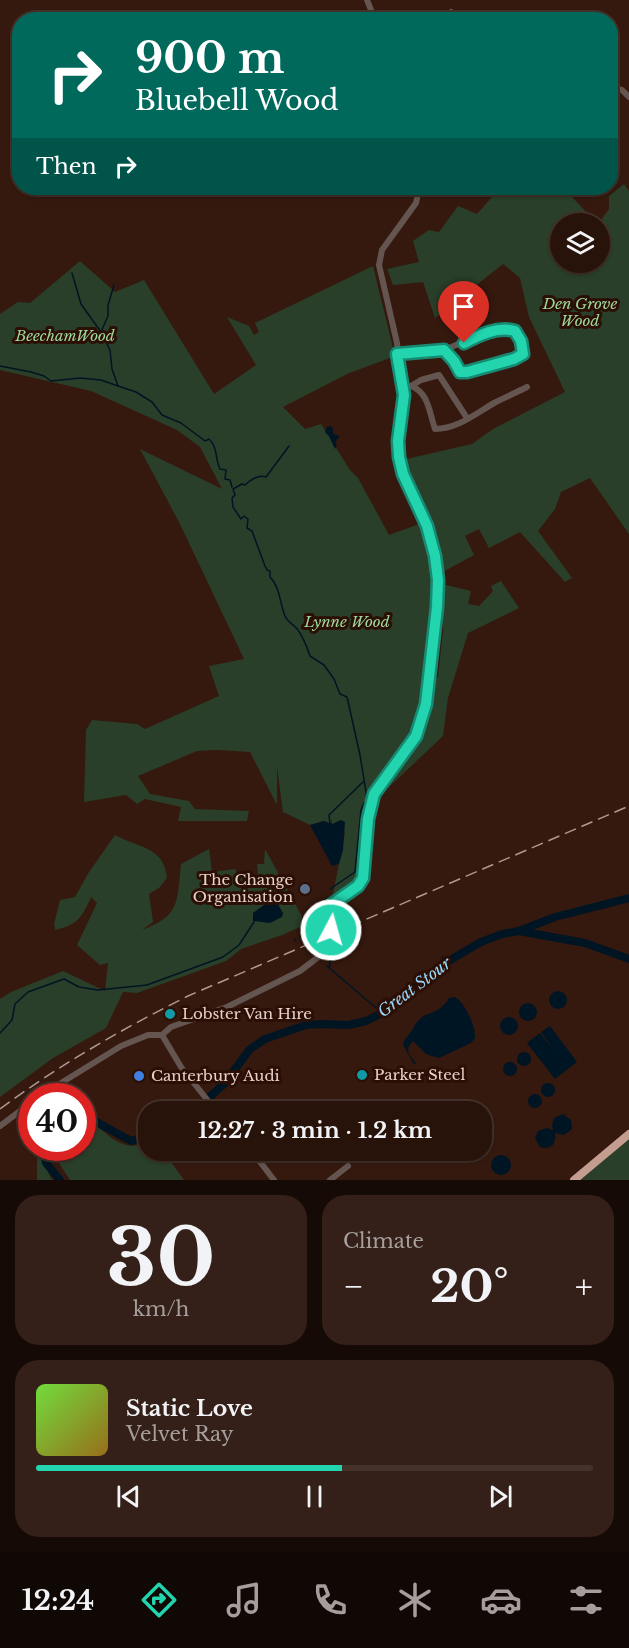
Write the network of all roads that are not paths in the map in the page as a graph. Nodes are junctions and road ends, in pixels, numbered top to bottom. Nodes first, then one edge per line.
1 (618, 87) edge
2 (629, 96) edge
3 (418, 195) edge
4 (444, 350) junction
5 (397, 354) junction
6 (401, 384) junction
7 (411, 386) junction
8 (527, 387) dead end
9 (466, 418) junction
10 (162, 1035) junction
11 (61, 1083) edge
12 (208, 1101) edge
13 (18, 1112) edge
14 (0, 1126) edge
15 (629, 1134) edge
16 (260, 1161) edge
17 (348, 1166) dead end
18 (274, 1180) edge
19 (330, 1180) edge
20 (573, 1180) edge

1 - 2 street
3 - 5 street
4 - 4 street
4 - 5 street
5 - 6 street
6 - 7 street
6 - 10 street
7 - 9 street
7 - 9 street
8 - 9 street
10 - 11 street
10 - 12 street
13 - 14 street
15 - 20 highway
16 - 18 street
17 - 19 street

